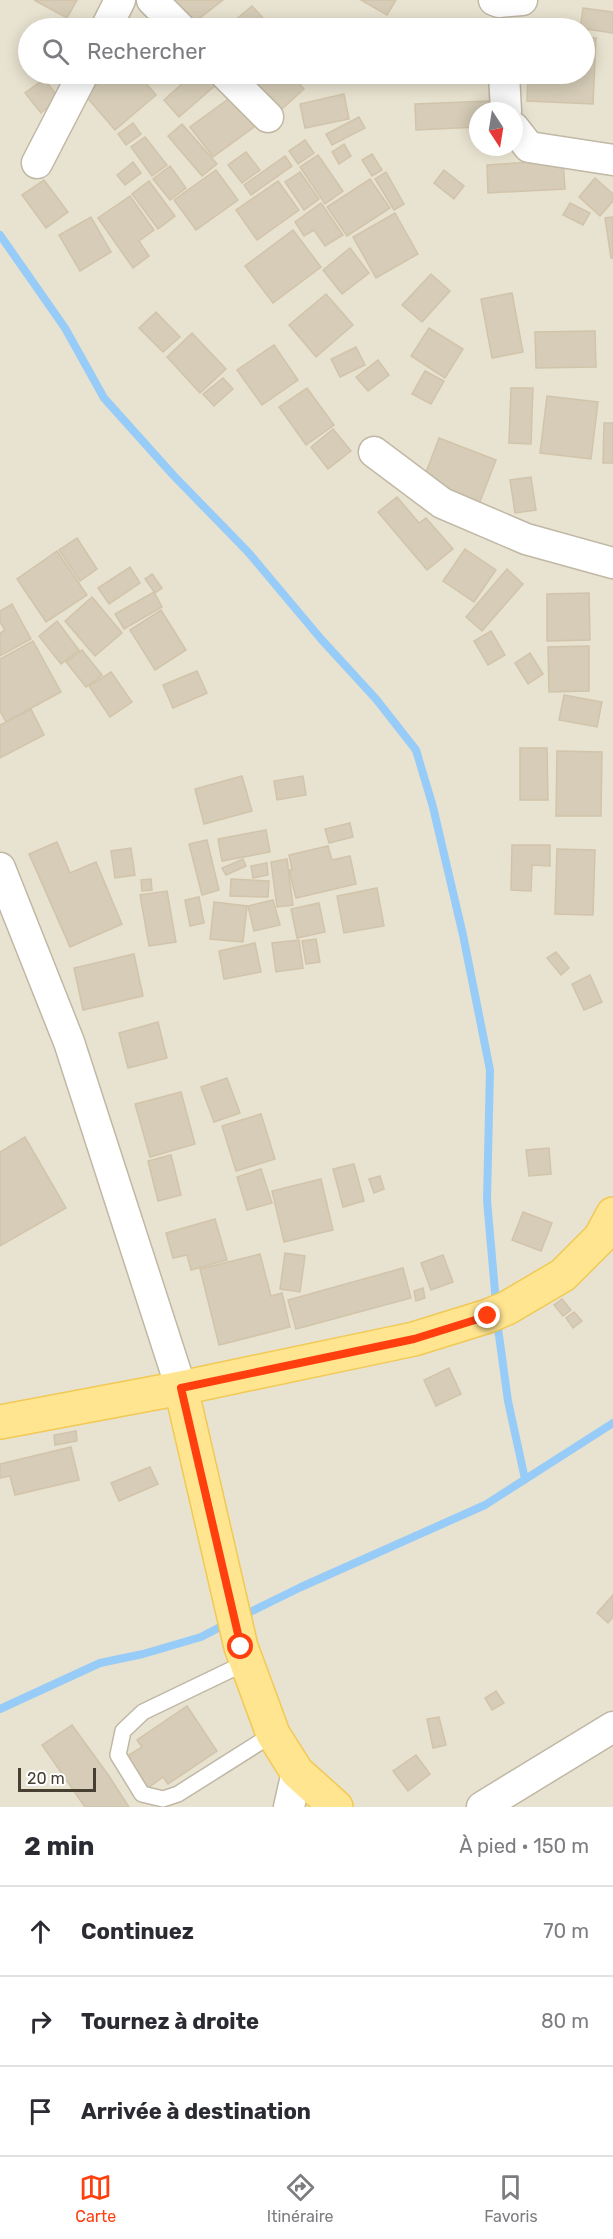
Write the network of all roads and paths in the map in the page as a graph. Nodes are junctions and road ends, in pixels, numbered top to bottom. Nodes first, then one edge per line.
1 (120, 0) edge
2 (152, 0) edge
3 (111, 18) edge
4 (170, 18) edge
5 (78, 84) edge
6 (235, 84) edge
7 (505, 84) edge
8 (506, 102) edge
9 (268, 117) dead end
10 (523, 139) edge
11 (613, 160) edge
12 (37, 162) dead end
13 (374, 452) dead end
14 (613, 563) edge
15 (0, 868) edge
16 (613, 1214) edge
17 (181, 1388) junction
18 (3, 1418) edge
19 (244, 1654) junction
20 (613, 1726) edge
21 (273, 1734) junction
22 (297, 1772) junction
23 (289, 1807) edge
24 (336, 1807) edge
25 (482, 1807) edge

1 - 3 street
2 - 4 street
5 - 12 street
6 - 9 street
7 - 8 street
10 - 11 street
13 - 14 street
15 - 17 street
16 - 17 main road
17 - 18 main road
17 - 19 main road
19 - 21 main road
19 - 21 lane
20 - 25 street
21 - 22 main road
22 - 23 street
22 - 24 main road

